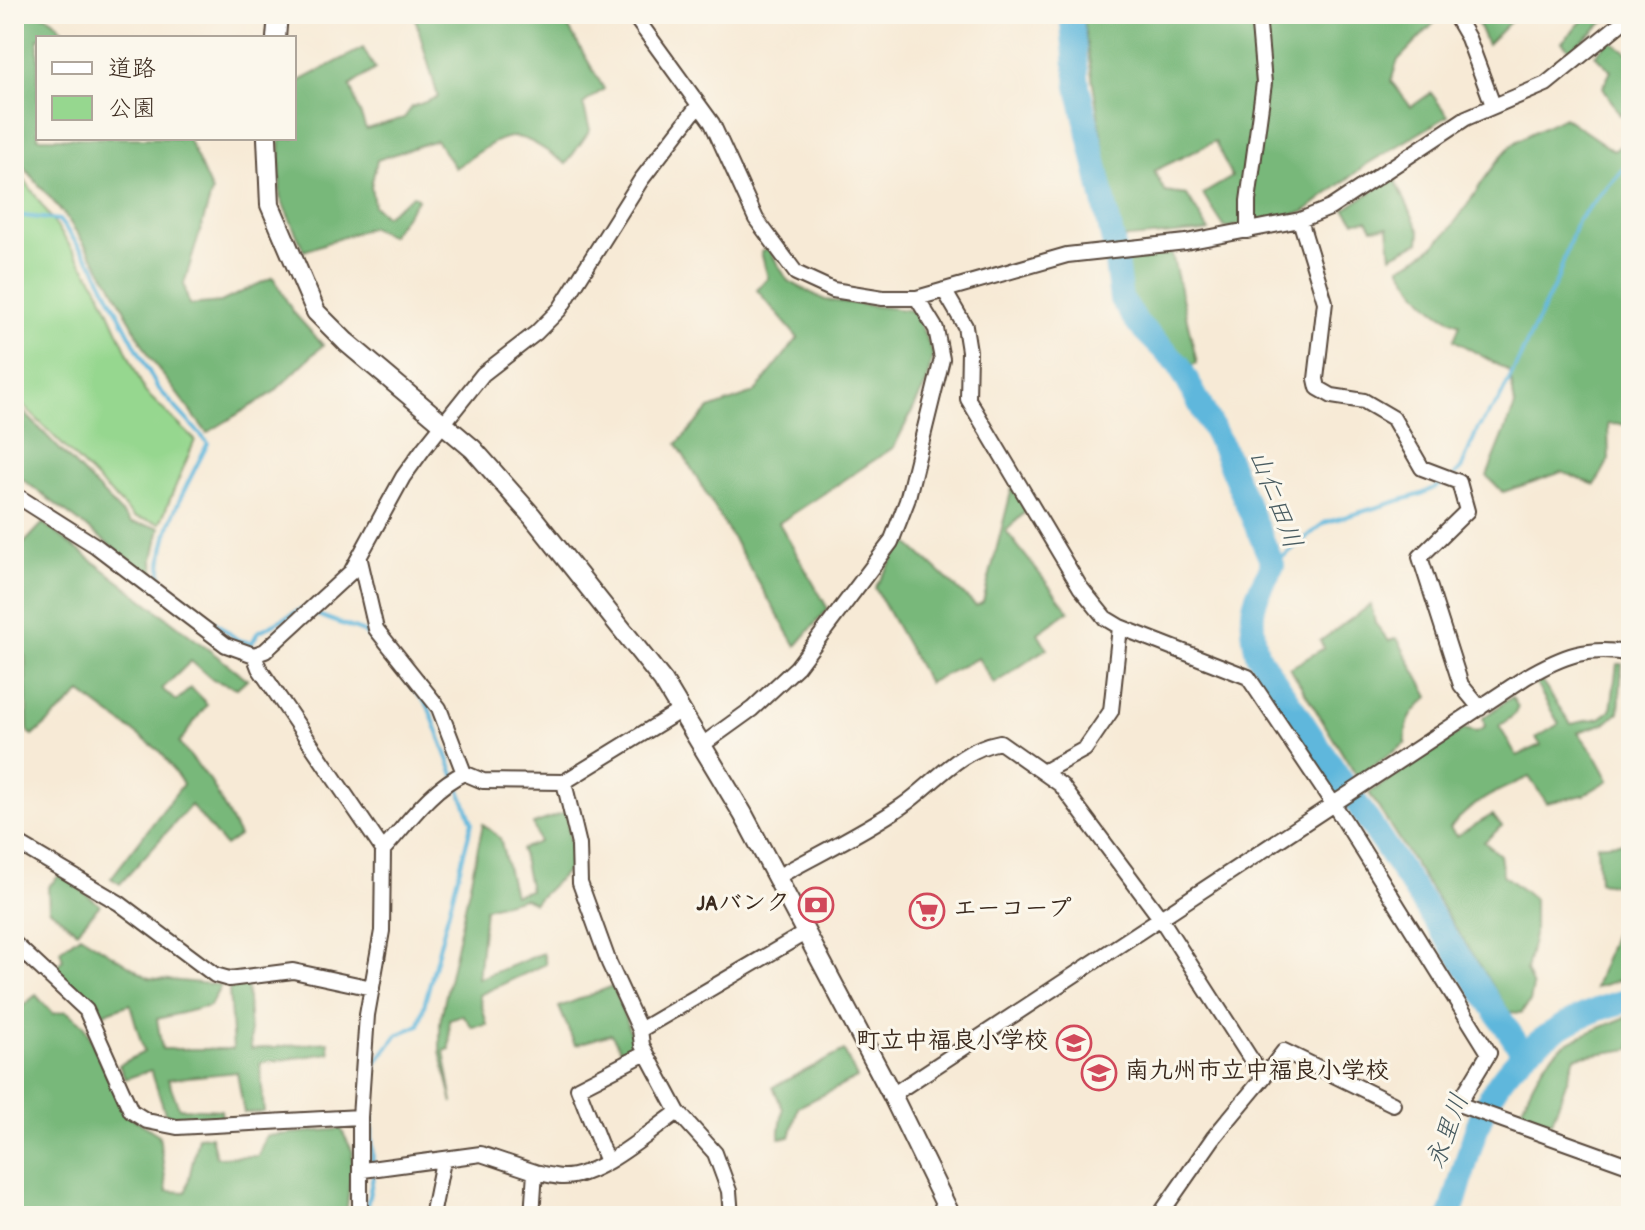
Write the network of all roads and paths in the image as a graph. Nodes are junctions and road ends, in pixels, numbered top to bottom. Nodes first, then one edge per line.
1 (278, 14) edge
2 (633, 14) edge
3 (1258, 14) edge
4 (1454, 14) edge
5 (1631, 15) edge
6 (276, 36) edge
7 (1493, 105) junction
8 (698, 106) junction
9 (267, 140) edge
10 (1300, 220) junction
11 (1248, 231) junction
12 (944, 290) junction
13 (917, 298) junction
14 (443, 423) junction
15 (14, 494) edge
16 (360, 560) junction
17 (1120, 627) junction
18 (1631, 654) edge
19 (254, 655) junction
20 (1480, 708) junction
21 (681, 710) junction
22 (702, 745) junction
23 (1043, 772) junction
24 (459, 776) junction
25 (564, 782) junction
26 (1335, 803) junction
27 (14, 841) edge
28 (383, 850) junction
29 (777, 877) junction
30 (1161, 919) junction
31 (805, 933) junction
32 (14, 943) edge
33 (372, 988) junction
34 (640, 1030) junction
35 (646, 1053) junction
36 (1263, 1078) junction
37 (892, 1095) junction
38 (1393, 1104) dead end
39 (678, 1112) junction
40 (360, 1117) junction
41 (443, 1161) junction
42 (607, 1162) junction
43 (1631, 1166) edge
44 (370, 1169) junction
45 (535, 1172) junction
46 (360, 1216) edge
47 (432, 1216) edge
48 (532, 1216) edge
49 (731, 1216) edge
50 (951, 1216) edge
51 (1159, 1216) edge

1 - 6 street
2 - 8 street
3 - 11 street
4 - 7 street
5 - 7 street
7 - 10 street
8 - 13 street
8 - 14 street
9 - 14 street
10 - 11 street
10 - 20 street
11 - 12 street
12 - 13 street
12 - 17 street
13 - 22 street
14 - 16 street
14 - 21 street
15 - 19 street
16 - 19 street
16 - 24 street
17 - 23 street
17 - 26 street
18 - 20 street
19 - 28 street
20 - 26 street
21 - 22 street
21 - 25 street
22 - 29 street
23 - 29 street
23 - 30 street
24 - 25 street
24 - 28 street
25 - 34 street
26 - 30 street
26 - 43 street
27 - 33 street
28 - 33 street
29 - 31 street
30 - 36 street
30 - 37 street
31 - 34 street
31 - 37 street
32 - 40 street
33 - 40 street
34 - 35 street
35 - 39 street
35 - 42 street
36 - 38 street
36 - 51 street
37 - 50 street
39 - 42 street
39 - 49 street
40 - 44 street
41 - 44 street
41 - 45 street
41 - 47 street
42 - 45 street
44 - 46 street
45 - 48 street

